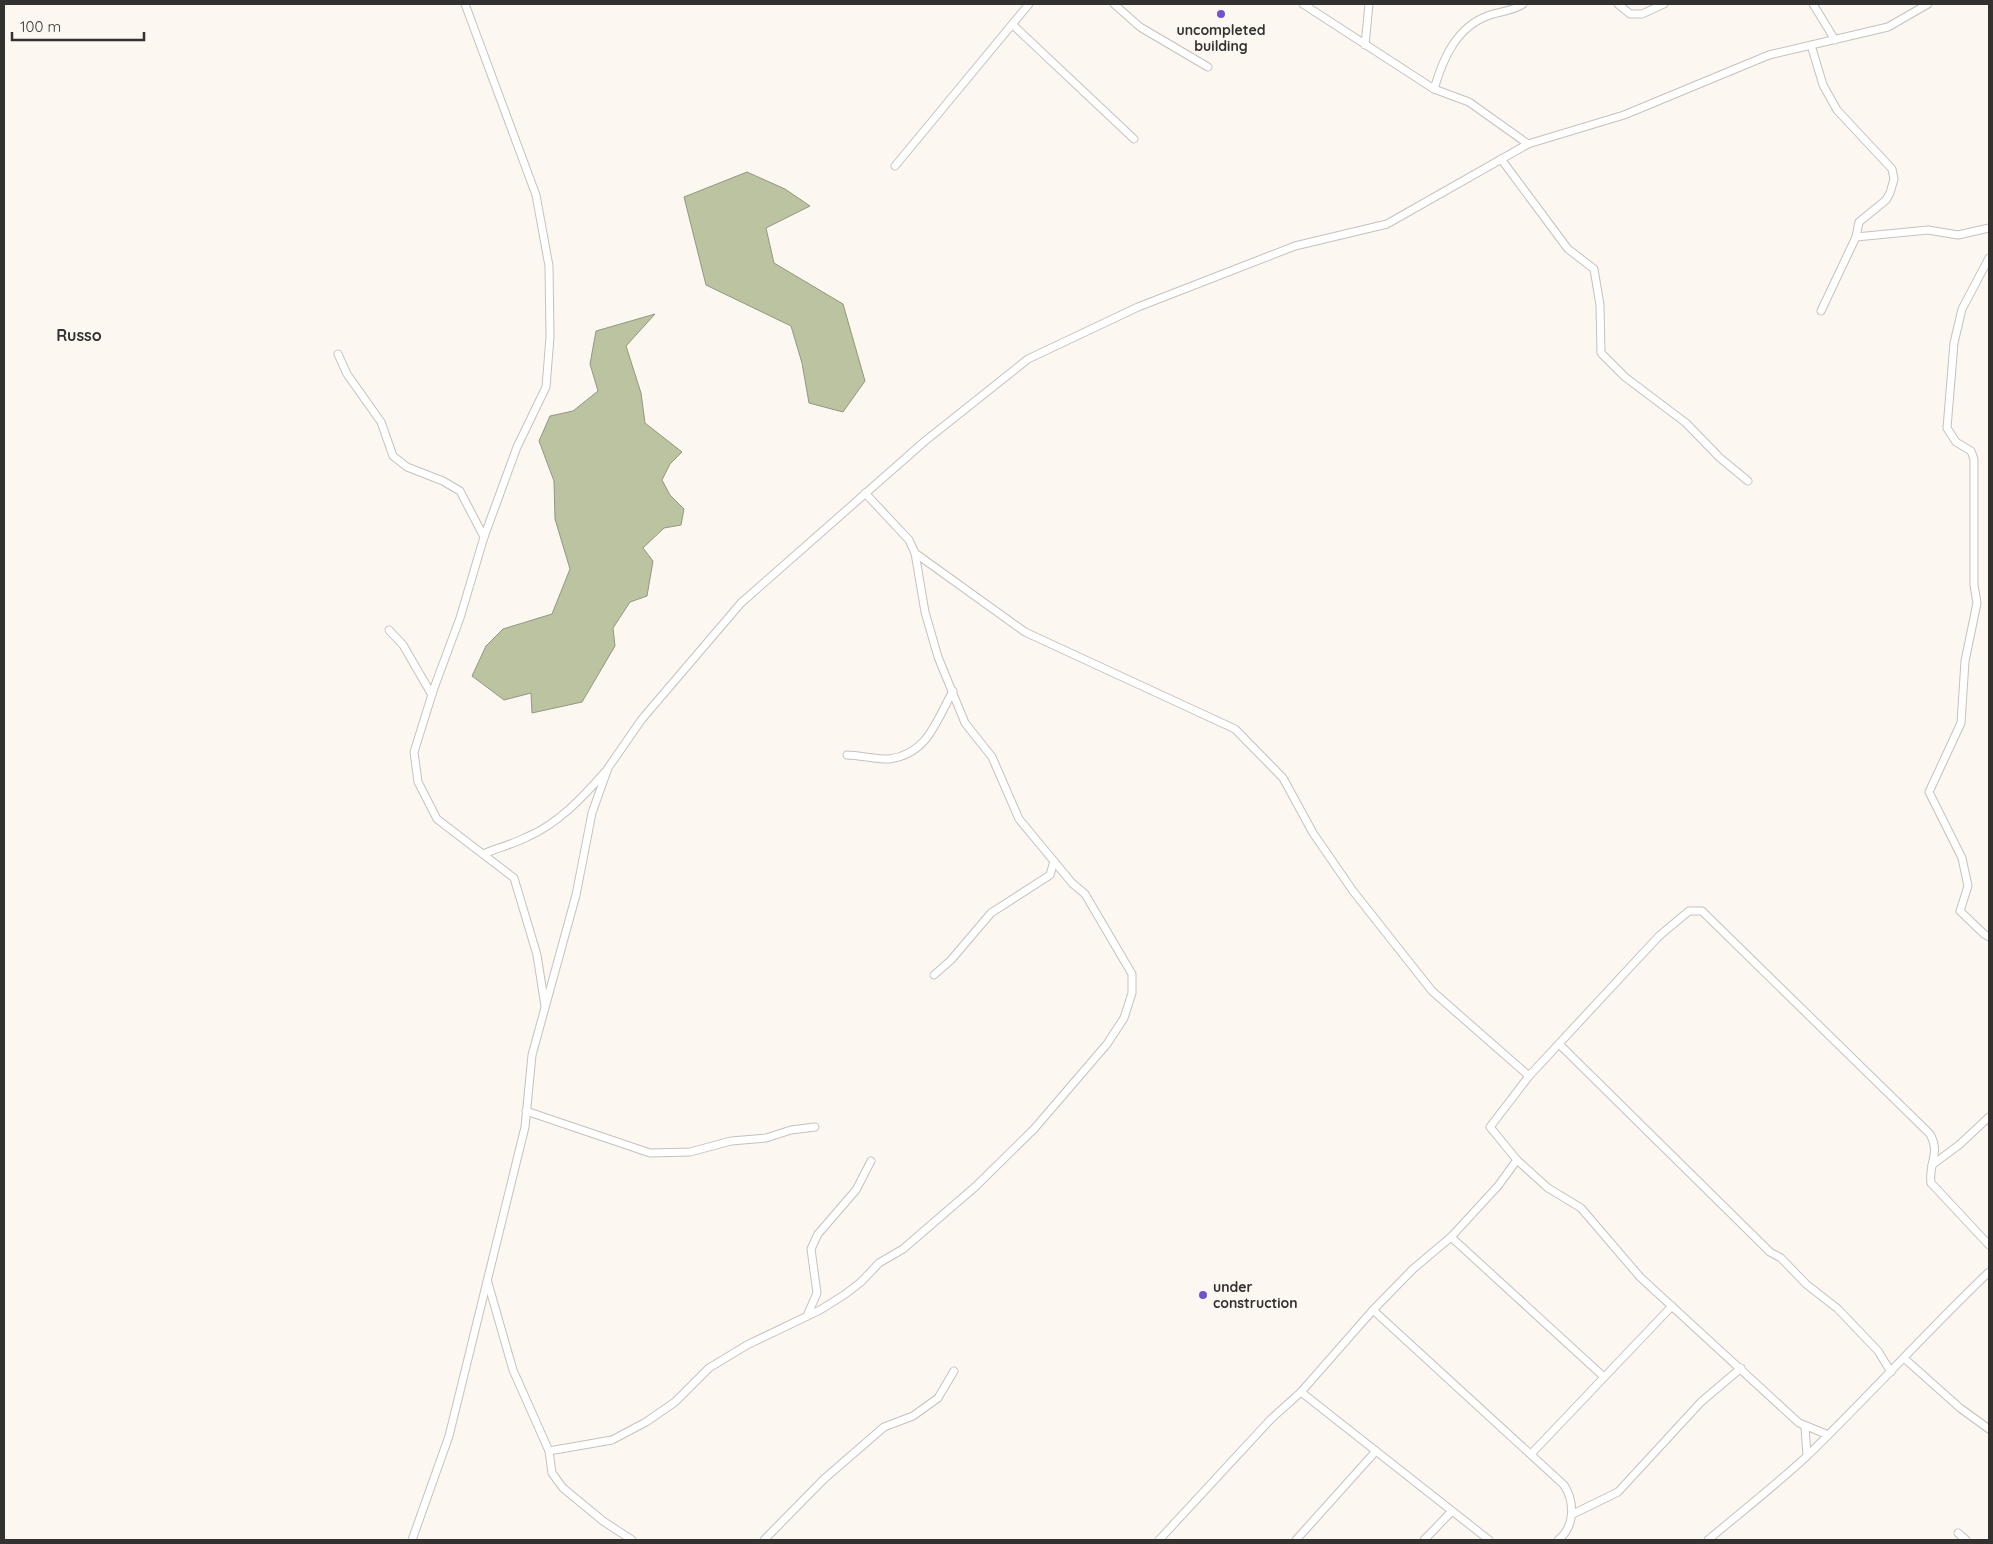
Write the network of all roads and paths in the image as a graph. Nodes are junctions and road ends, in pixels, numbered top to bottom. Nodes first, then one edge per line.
1 (465, 4) edge
2 (1029, 4) edge
3 (1114, 4) edge
4 (1302, 4) edge
5 (1369, 4) edge
6 (1523, 4) edge
7 (1618, 4) edge
8 (1664, 4) edge
9 (1813, 4) edge
10 (1928, 4) edge
11 (1013, 25) junction
12 (1835, 40) junction
13 (1365, 45) junction
14 (1811, 45) junction
15 (1208, 67) dead end
16 (1434, 89) junction
17 (1134, 139) dead end
18 (1528, 144) junction
19 (1501, 159) junction
20 (895, 166) dead end
21 (1989, 228) edge
22 (1856, 237) junction
23 (1989, 258) edge
24 (1821, 311) dead end
25 (338, 354) dead end
26 (1748, 481) dead end
27 (865, 493) junction
28 (484, 537) junction
29 (915, 552) junction
30 (389, 630) dead end
31 (953, 691) junction
32 (432, 695) junction
33 (847, 755) dead end
34 (608, 768) junction
35 (483, 854) junction
36 (1054, 861) junction
37 (1989, 936) edge
38 (934, 975) dead end
39 (545, 1009) junction
40 (1559, 1044) junction
41 (1529, 1076) junction
42 (526, 1110) junction
43 (1988, 1116) edge
44 (815, 1127) dead end
45 (1517, 1160) junction
46 (871, 1161) dead end
47 (1932, 1165) junction
48 (1451, 1237) junction
49 (1989, 1246) edge
50 (1989, 1272) edge
51 (487, 1280) junction
52 (1672, 1306) junction
53 (1373, 1310) junction
54 (807, 1316) junction
55 (1905, 1359) junction
56 (1741, 1368) junction
57 (954, 1371) dead end
58 (1891, 1372) junction
59 (1604, 1377) junction
60 (1300, 1392) junction
61 (1805, 1428) junction
62 (1989, 1429) edge
63 (1826, 1434) junction
64 (549, 1451) junction
65 (1376, 1451) junction
66 (1531, 1454) junction
67 (1807, 1456) junction
68 (1452, 1511) junction
69 (1572, 1514) junction
70 (1958, 1533) dead end
71 (412, 1540) edge
72 (632, 1540) edge
73 (764, 1540) edge
74 (1159, 1540) edge
75 (1296, 1540) edge
76 (1424, 1540) edge
77 (1489, 1540) edge
78 (1558, 1540) edge
79 (1708, 1540) edge
80 (1966, 1540) edge

1 - 28 street
2 - 11 street
3 - 15 street
4 - 13 street
5 - 13 street
6 - 16 street
7 - 8 street
9 - 12 street
10 - 12 street
11 - 17 street
11 - 20 street
12 - 14 street
13 - 16 street
14 - 18 street
14 - 22 street
16 - 18 street
18 - 19 street
19 - 26 street
19 - 27 street
21 - 22 street
22 - 24 street
23 - 37 street
25 - 28 street
27 - 29 street
27 - 34 street
28 - 32 street
29 - 31 street
29 - 41 street
30 - 32 street
31 - 33 street
31 - 36 street
32 - 35 street
34 - 35 street
34 - 39 street
35 - 39 street
36 - 38 street
36 - 54 street
39 - 42 street
40 - 41 street
40 - 47 street
40 - 58 street
41 - 45 street
42 - 44 street
42 - 51 street
43 - 47 street
45 - 48 street
45 - 52 street
46 - 54 street
47 - 49 street
48 - 53 street
48 - 59 street
50 - 55 street
51 - 64 street
51 - 71 street
52 - 56 street
52 - 59 street
53 - 60 street
53 - 66 street
54 - 64 street
55 - 58 street
55 - 62 street
56 - 61 street
56 - 69 street
57 - 73 street
58 - 63 street
59 - 66 street
60 - 65 street
60 - 74 street
61 - 63 street
61 - 67 street
63 - 67 street
64 - 72 street
65 - 68 street
65 - 75 street
66 - 69 street
67 - 79 street
68 - 76 street
68 - 77 street
69 - 78 street
70 - 80 street

